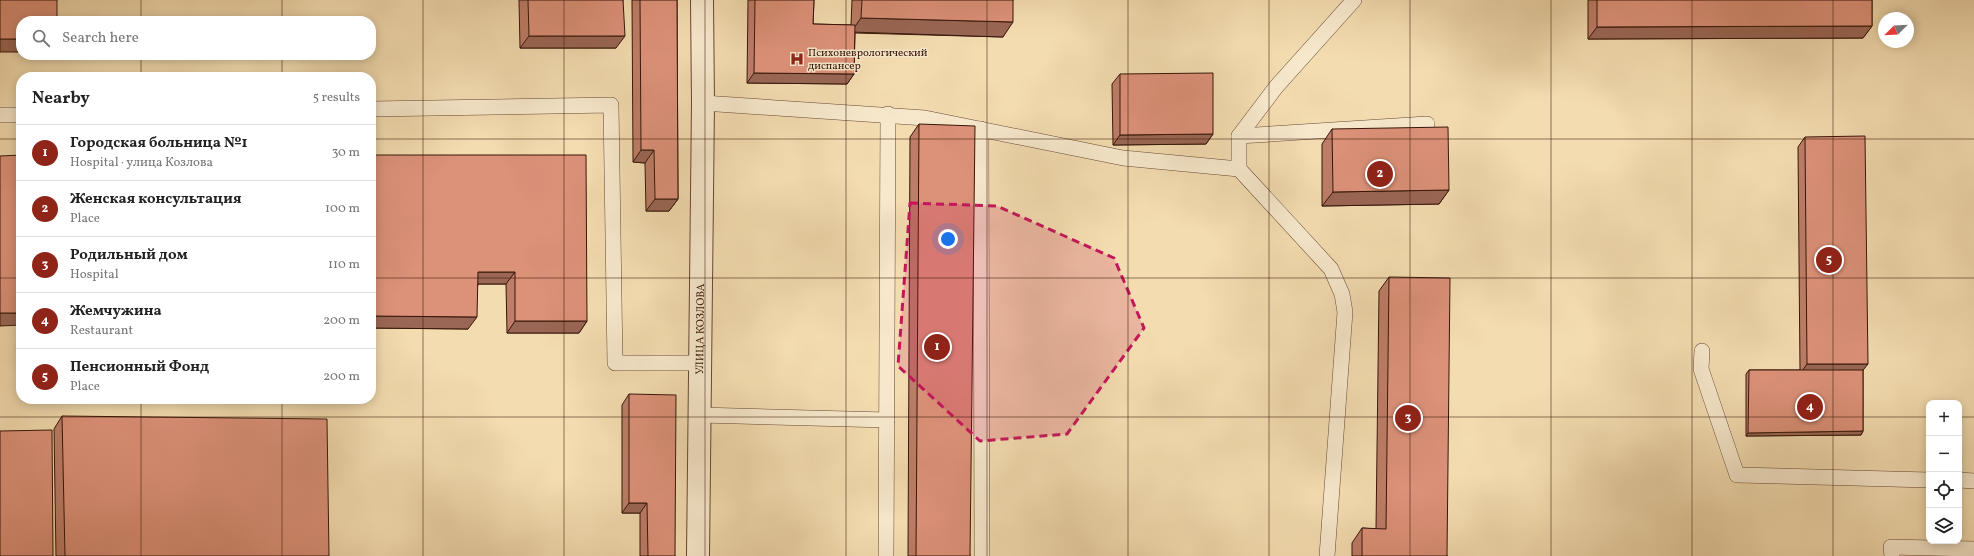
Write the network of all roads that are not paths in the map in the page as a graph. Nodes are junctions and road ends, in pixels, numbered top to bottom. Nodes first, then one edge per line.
1 (702, 0) edge
2 (1354, 0) edge
3 (703, 103) junction
4 (376, 109) edge
5 (888, 114) junction
6 (0, 115) edge
7 (16, 115) edge
8 (1427, 124) dead end
9 (981, 130) junction
10 (1239, 136) junction
11 (1239, 169) junction
12 (1702, 351) dead end
13 (700, 363) junction
14 (700, 415) junction
15 (887, 420) junction
16 (1926, 480) edge
17 (1962, 480) edge
18 (1974, 481) edge
19 (1974, 549) edge
20 (698, 556) edge
21 (886, 556) edge
22 (982, 556) edge
23 (1327, 556) edge
24 (1892, 556) edge

1 - 3 street, УЛИЦА КОЗЛОВА
2 - 10 lane
3 - 5 lane
3 - 13 street, УЛИЦА КОЗЛОВА
4 - 13 lane
5 - 9 lane
5 - 15 lane
6 - 7 lane
8 - 10 lane
9 - 11 lane
9 - 22 lane
10 - 11 lane
11 - 23 lane
12 - 16 lane
13 - 14 street, УЛИЦА КОЗЛОВА
14 - 15 lane
14 - 20 street, УЛИЦА КОЗЛОВА
15 - 21 lane
17 - 18 lane
19 - 24 lane

